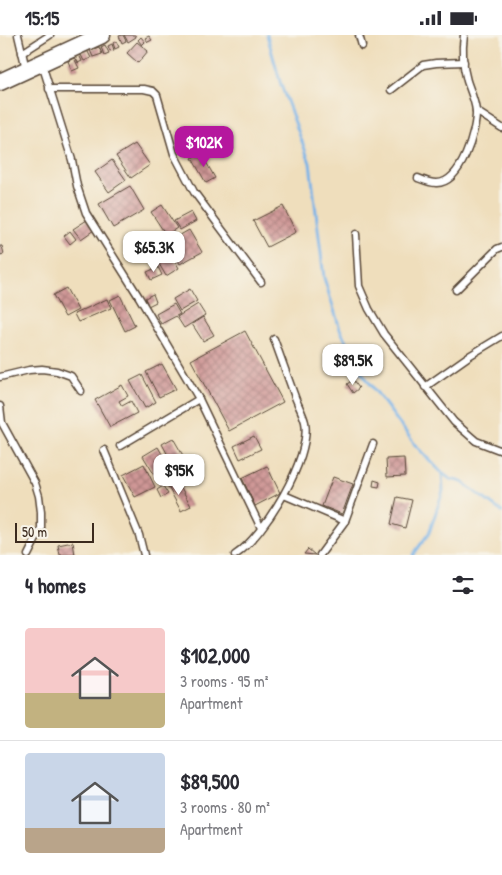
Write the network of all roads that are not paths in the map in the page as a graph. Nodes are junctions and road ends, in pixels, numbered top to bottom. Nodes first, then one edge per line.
1 (18, 35) edge
2 (50, 35) edge
3 (102, 35) edge
4 (358, 35) edge
5 (464, 35) edge
6 (362, 46) dead end
7 (22, 53) junction
8 (464, 62) junction
9 (42, 63) junction
10 (26, 70) junction
11 (0, 83) edge
12 (49, 89) junction
13 (391, 90) dead end
14 (476, 111) junction
15 (502, 127) edge
16 (418, 178) dead end
17 (356, 234) dead end
18 (502, 247) edge
19 (261, 282) dead end
20 (456, 290) dead end
21 (502, 336) edge
22 (274, 339) dead end
23 (0, 377) edge
24 (425, 387) junction
25 (80, 391) dead end
26 (199, 399) junction
27 (0, 406) edge
28 (373, 445) dead end
29 (120, 446) dead end
30 (104, 450) dead end
31 (502, 451) edge
32 (284, 495) junction
33 (345, 521) junction
34 (261, 528) junction
35 (28, 555) edge
36 (144, 555) edge
37 (235, 555) edge
38 (320, 555) edge

1 - 7 lane
2 - 7 lane
3 - 9 street
4 - 6 lane
5 - 8 lane
7 - 10 lane
8 - 13 lane
8 - 14 lane
9 - 10 street
9 - 12 lane
10 - 11 street
12 - 19 lane
12 - 26 lane
14 - 15 lane
14 - 16 lane
17 - 24 lane
18 - 20 lane
21 - 24 lane
22 - 32 lane
23 - 25 lane
24 - 31 lane
26 - 29 lane
26 - 34 lane
27 - 35 lane
28 - 33 lane
30 - 36 lane
32 - 33 lane
32 - 34 lane
33 - 38 lane
34 - 37 lane

